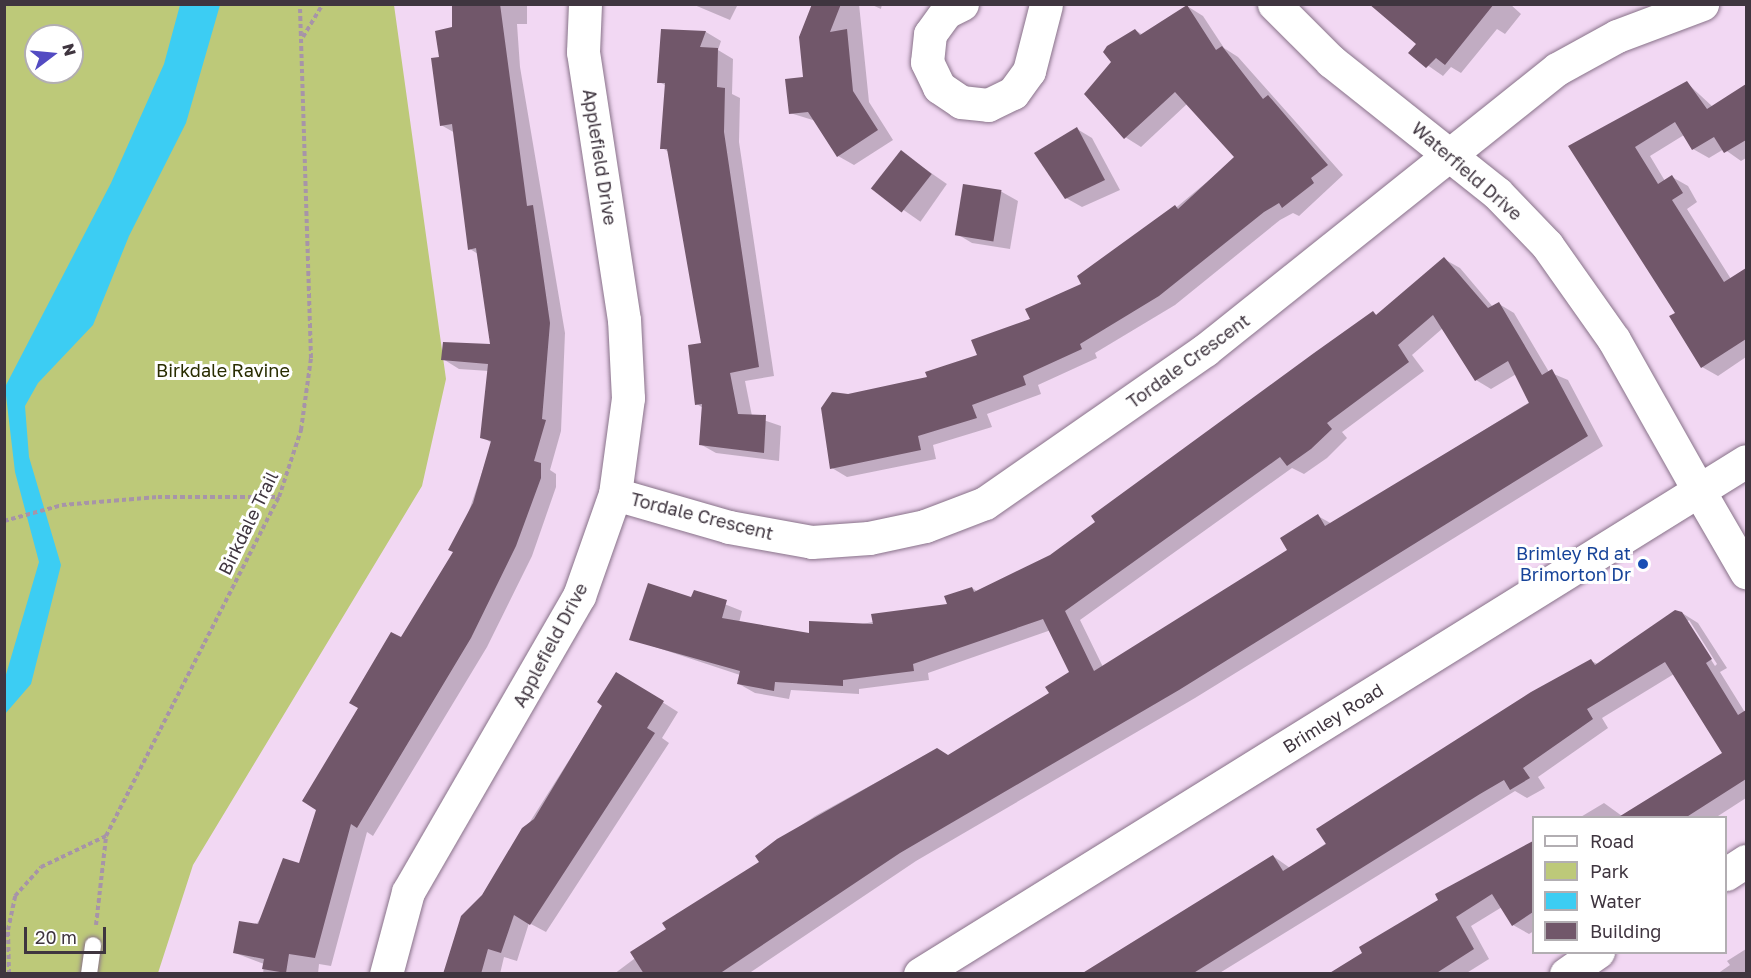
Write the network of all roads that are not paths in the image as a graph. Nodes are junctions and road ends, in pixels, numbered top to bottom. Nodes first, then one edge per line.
1 (585, 4) edge
2 (962, 4) edge
3 (1045, 4) edge
4 (1274, 4) edge
5 (1702, 4) edge
6 (1449, 153) junction
7 (1746, 461) edge
8 (1699, 491) junction
9 (615, 494) junction
10 (1746, 572) edge
11 (1746, 861) edge
12 (1727, 873) edge
13 (93, 945) road end
14 (89, 974) edge
15 (386, 974) edge
16 (920, 974) edge

1 - 9 street, Applefield Drive
2 - 3 street
4 - 6 street, Waterfield Drive
5 - 6 street, Tordale Crescent
6 - 8 street, Waterfield Drive
6 - 9 street, Tordale Crescent
7 - 8 street, Brimley Road
8 - 10 street, Waterfield Drive
8 - 16 street, Brimley Road
9 - 15 street, Applefield Drive
11 - 12 street
13 - 14 lane

